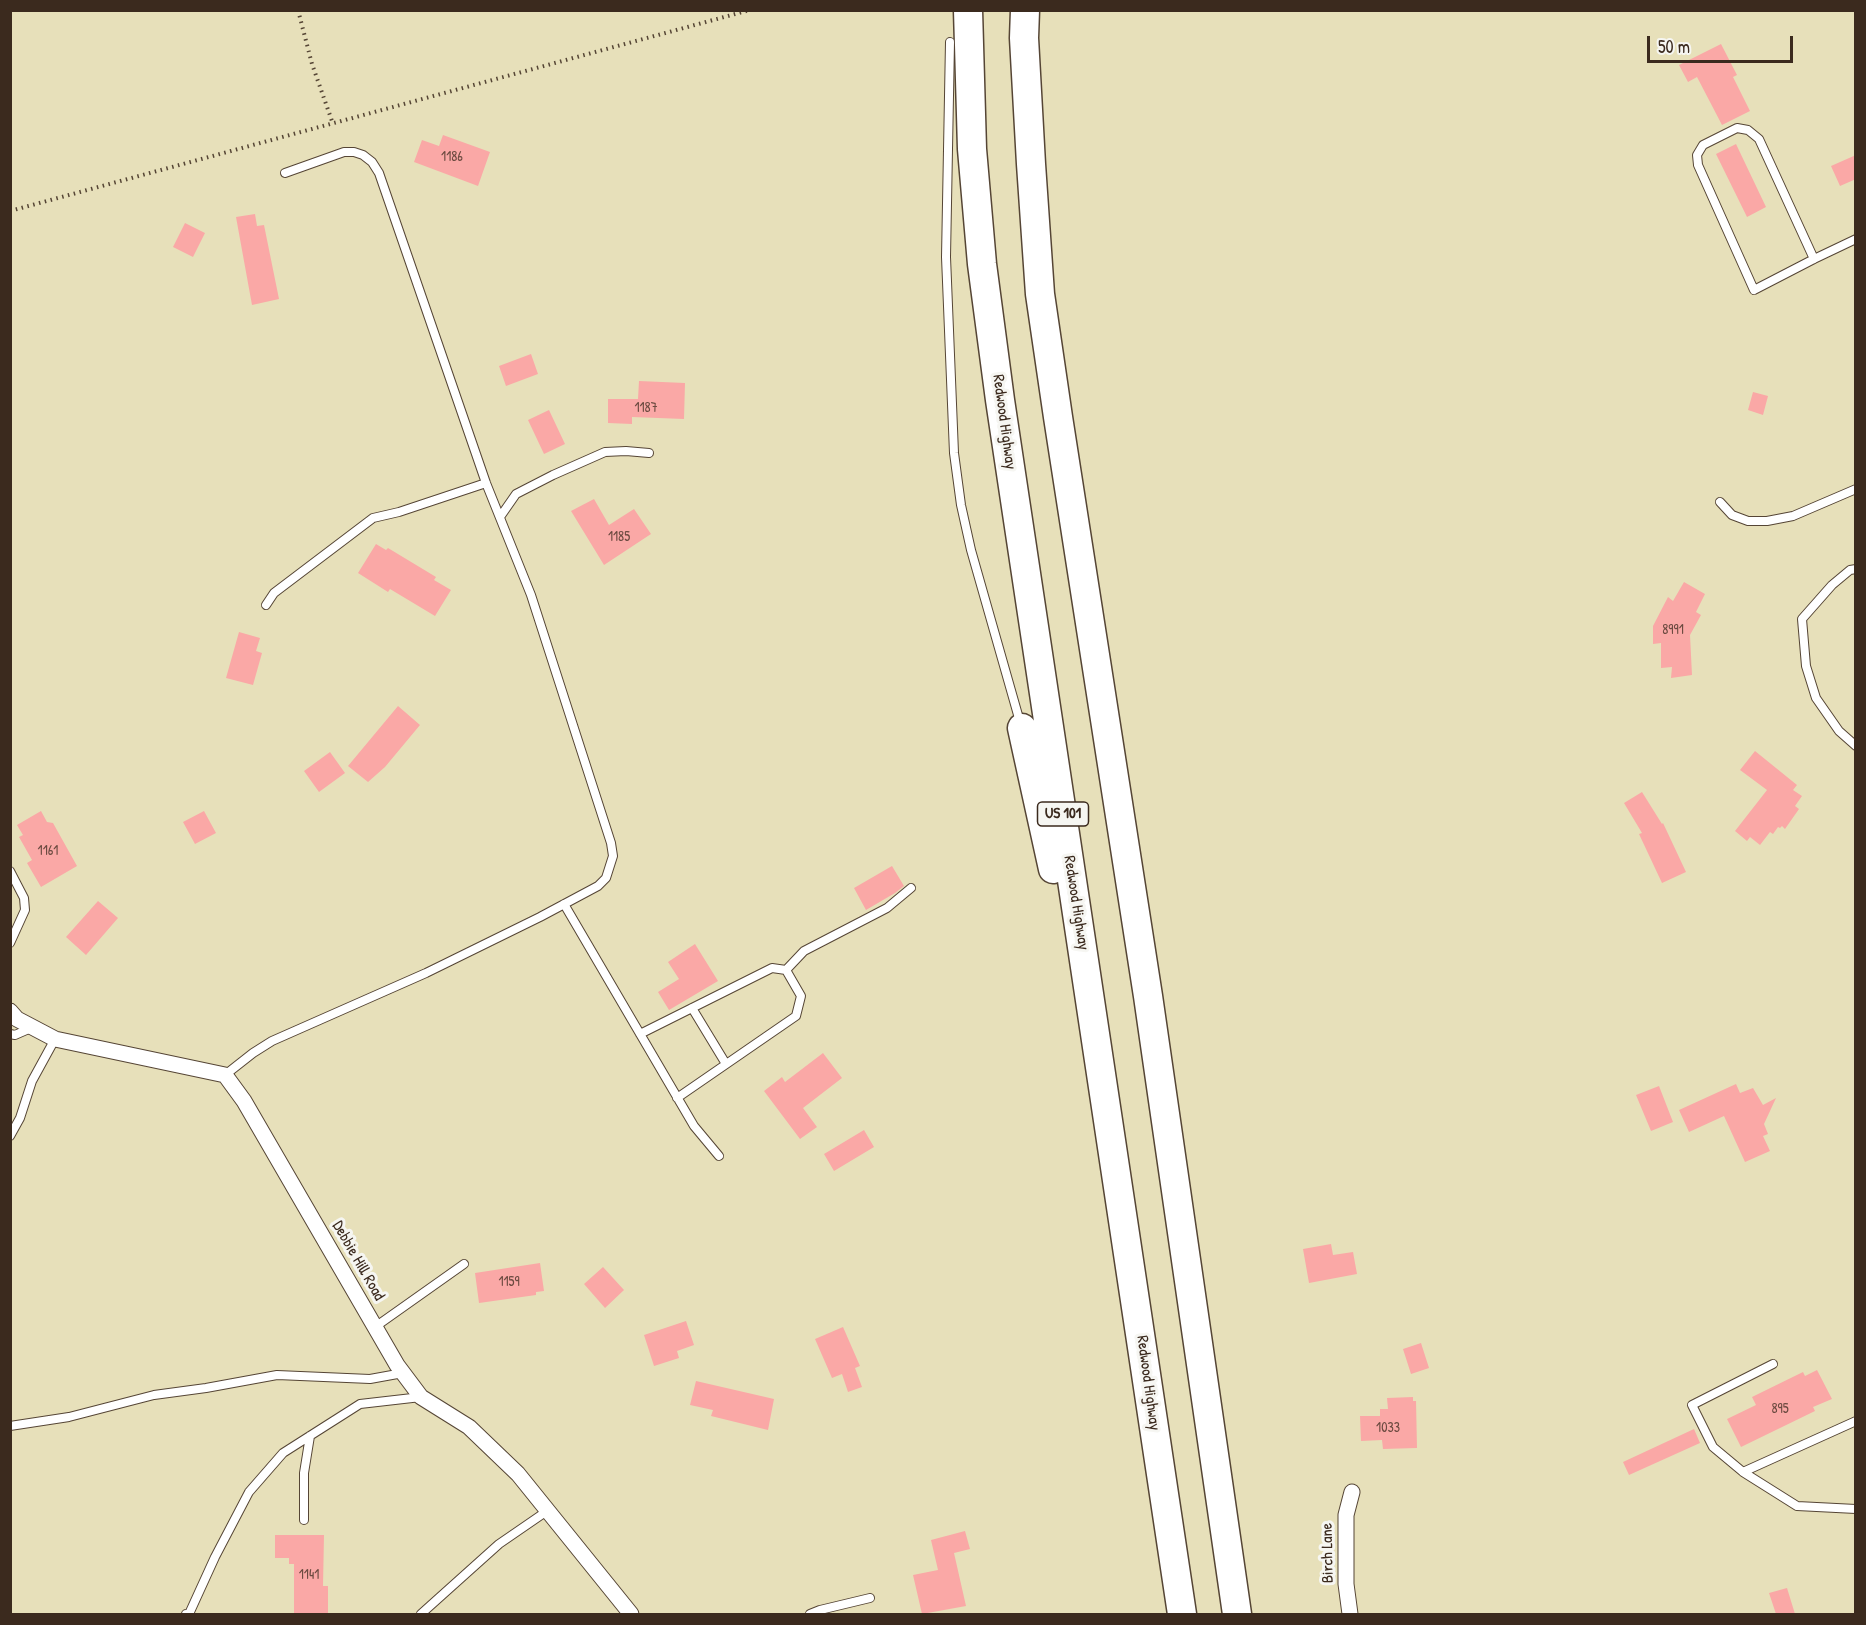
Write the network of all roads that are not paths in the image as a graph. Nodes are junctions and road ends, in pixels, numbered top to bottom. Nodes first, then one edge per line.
1 (954, 10) edge
2 (968, 10) edge
3 (1024, 10) edge
4 (950, 42) joint
5 (285, 173) dead end
6 (1856, 239) edge
7 (1814, 260) junction
8 (649, 453) dead end
9 (486, 483) junction
10 (1856, 489) edge
11 (1720, 502) dead end
12 (500, 517) junction
13 (1856, 569) edge
14 (266, 605) dead end
15 (1022, 728) joint
16 (1856, 746) edge
17 (10, 871) edge
18 (910, 888) dead end
19 (564, 904) junction
20 (10, 944) edge
21 (786, 970) junction
22 (692, 1008) junction
23 (10, 1011) edge
24 (33, 1027) junction
25 (10, 1034) edge
26 (640, 1034) junction
27 (56, 1039) junction
28 (726, 1064) junction
29 (225, 1075) junction
30 (677, 1098) junction
31 (10, 1136) edge
32 (1112, 1142) junction
33 (719, 1156) dead end
34 (464, 1264) dead end
35 (375, 1327) junction
36 (1773, 1364) dead end
37 (403, 1373) junction
38 (420, 1397) junction
39 (1856, 1421) edge
40 (10, 1426) edge
41 (310, 1436) junction
42 (1743, 1472) junction
43 (1352, 1492) dead end
44 (1856, 1509) edge
45 (547, 1510) junction
46 (304, 1520) dead end
47 (870, 1598) dead end
48 (188, 1614) edge
49 (421, 1614) edge
50 (631, 1614) edge
51 (810, 1614) edge
52 (1182, 1614) edge
53 (1237, 1614) edge
54 (1350, 1614) edge

1 - 4 highway
2 - 32 highway, Redwood Highway / US 101
3 - 53 highway
4 - 15 lane
5 - 9 lane
6 - 7 lane
7 - 7 lane
8 - 12 lane
9 - 12 lane
9 - 14 lane
10 - 11 lane
12 - 19 lane
13 - 16 lane
15 - 32 highway
17 - 20 lane
18 - 21 lane
19 - 26 lane
19 - 29 lane
21 - 22 lane
21 - 28 lane
22 - 26 lane
22 - 28 lane
23 - 24 street
24 - 25 lane
24 - 27 street
26 - 30 lane
27 - 29 street
27 - 31 lane
28 - 30 lane
29 - 35 street, Debbie Hill Road
30 - 33 lane
32 - 52 highway, Redwood Highway / US 101
34 - 35 lane
35 - 37 street, Debbie Hill Road
36 - 42 lane
37 - 38 street, Debbie Hill Road
37 - 40 lane
38 - 41 lane
38 - 45 street, Debbie Hill Road
39 - 42 lane
41 - 46 lane
41 - 48 lane
42 - 44 lane
43 - 54 street, Birch Lane
45 - 49 lane
45 - 50 street, Debbie Hill Road
47 - 51 lane

